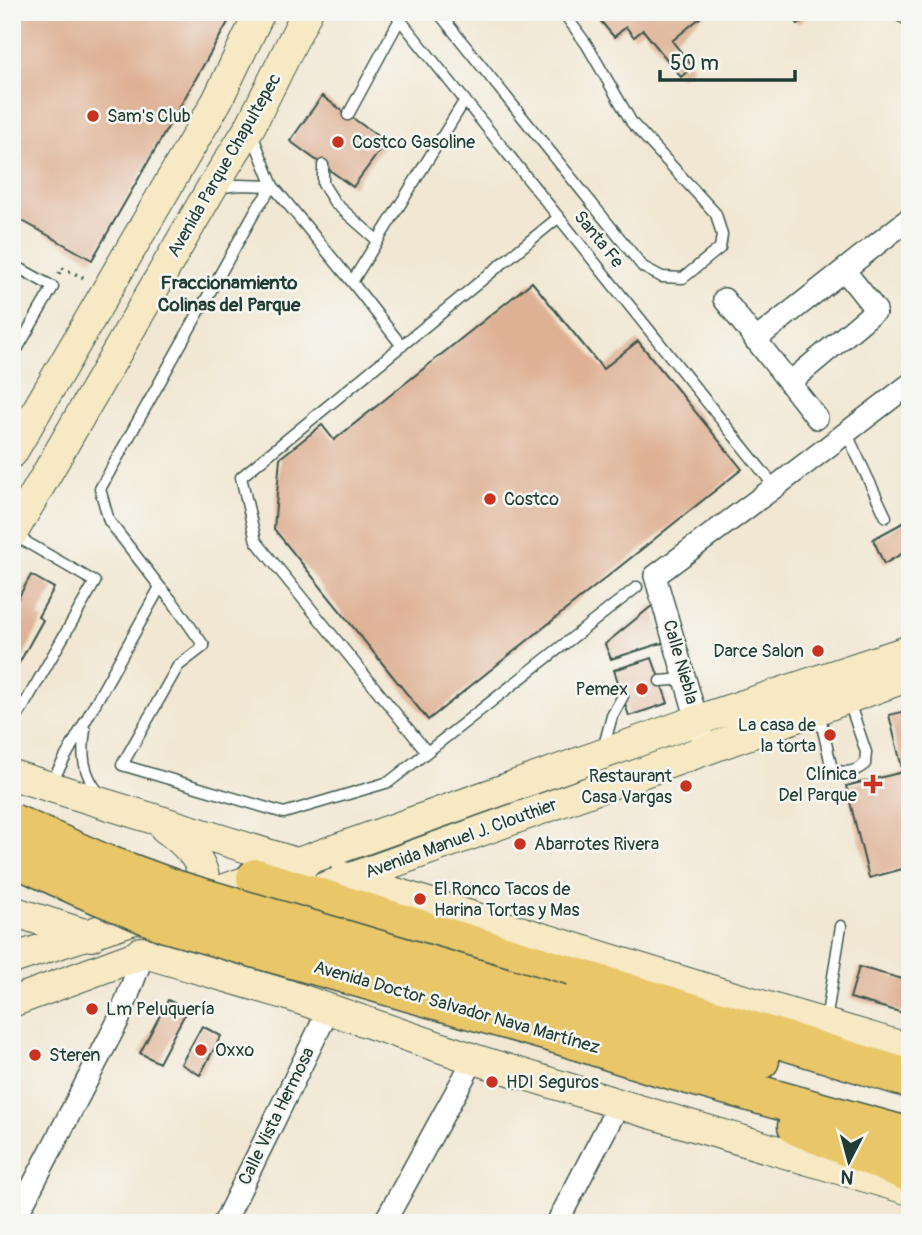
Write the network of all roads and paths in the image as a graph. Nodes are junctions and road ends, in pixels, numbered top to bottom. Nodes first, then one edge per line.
1 (260, 12) edge
2 (324, 12) edge
3 (438, 12) edge
4 (563, 12) edge
5 (904, 12) edge
6 (910, 15) edge
7 (397, 16) edge
8 (303, 22) edge
9 (465, 100) junction
10 (348, 115) dead end
11 (250, 127) junction
12 (323, 165) dead end
13 (273, 186) junction
14 (211, 188) junction
15 (559, 217) junction
16 (910, 218) edge
17 (378, 240) junction
18 (12, 264) edge
19 (844, 270) junction
20 (90, 281) dead end
21 (352, 282) junction
22 (53, 287) junction
23 (724, 299) dead end
24 (755, 340) junction
25 (402, 346) junction
26 (12, 358) edge
27 (789, 383) junction
28 (910, 384) edge
29 (817, 418) dead end
30 (846, 432) junction
31 (12, 453) edge
32 (775, 487) junction
33 (22, 505) edge
34 (886, 517) dead end
35 (12, 534) edge
36 (646, 581) junction
37 (160, 587) junction
38 (910, 650) edge
39 (910, 676) edge
40 (685, 679) junction
41 (660, 681) dead end
42 (623, 696) dead end
43 (848, 698) junction
44 (818, 709) junction
45 (86, 720) junction
46 (698, 720) junction
47 (12, 726) edge
48 (706, 749) junction
49 (427, 752) junction
50 (602, 755) junction
51 (12, 775) edge
52 (49, 787) junction
53 (108, 805) junction
54 (154, 820) junction
55 (12, 823) edge
56 (12, 856) edge
57 (257, 878) joint
58 (303, 878) junction
59 (350, 879) junction
60 (208, 896) junction
61 (12, 911) edge
62 (841, 926) dead end
63 (207, 933) junction
64 (87, 934) junction
65 (445, 937) junction
66 (144, 953) junction
67 (12, 959) edge
68 (714, 991) junction
69 (288, 995) junction
70 (12, 1002) edge
71 (329, 1009) junction
72 (559, 1019) junction
73 (825, 1024) junction
74 (747, 1029) junction
75 (474, 1059) junction
76 (650, 1064) junction
77 (908, 1076) edge
78 (619, 1104) junction
79 (910, 1136) edge
80 (910, 1173) edge
81 (910, 1190) edge
82 (13, 1223) edge
83 (224, 1223) edge
84 (384, 1223) edge
85 (557, 1223) edge

1 - 31 main road
2 - 8 main road
3 - 4 lane
5 - 6 street
7 - 9 lane, Santa Fe
7 - 10 lane
8 - 11 main road, Avenida Parque Chapultepec
9 - 15 lane, Santa Fe
9 - 17 lane
11 - 13 lane
11 - 14 main road, Avenida Parque Chapultepec
12 - 17 lane
13 - 14 lane
13 - 21 lane
13 - 37 lane
14 - 33 main road, Avenida Parque Chapultepec
15 - 25 lane
15 - 32 lane, Santa Fe
16 - 19 street
17 - 21 lane
18 - 22 lane
19 - 24 street
19 - 27 street
20 - 22 path
21 - 25 lane
22 - 26 lane
23 - 24 street
24 - 27 street
25 - 49 lane
27 - 29 street
28 - 30 street
30 - 32 street
30 - 34 lane
32 - 36 street
33 - 35 main road, Avenida Parque Chapultepec
35 - 47 lane
36 - 40 street, Calle Niebla
36 - 49 lane
37 - 45 lane
37 - 49 lane
38 - 46 main road, Avenida Manuel J. Clouthier
39 - 43 main road, Avenida Manuel J. Clouthier
40 - 41 lane
40 - 46 street, Calle Niebla
42 - 50 lane
43 - 44 main road, Avenida Manuel J. Clouthier
43 - 44 lane
44 - 48 main road, Avenida Manuel J. Clouthier
45 - 52 lane
45 - 53 lane
46 - 48 street, Calle Niebla
46 - 50 main road, Avenida Manuel J. Clouthier
48 - 59 main road, Avenida Manuel J. Clouthier
50 - 58 main road, Avenida Manuel J. Clouthier
51 - 52 main road
52 - 53 main road
53 - 54 main road
54 - 58 main road
54 - 60 main road
55 - 72 highway, Avenida Doctor Salvador Nava Martínez, bridge
56 - 72 highway, Avenida Doctor Salvador Nava Martínez, bridge
57 - 58 highway
57 - 60 main road
58 - 59 main road, Avenida Manuel J. Clouthier
58 - 63 main road, Avenida Manuel J. Clouthier
58 - 65 highway
59 - 68 main road
60 - 63 main road
60 - 64 main road
61 - 64 main road, Avenida Doctor Salvador Nava Martínez
62 - 73 lane
63 - 66 main road, Avenida Manuel J. Clouthier
64 - 66 main road, Avenida Doctor Salvador Nava Martínez
64 - 67 main road
65 - 69 main road
65 - 74 highway
66 - 69 main road, Avenida Doctor Salvador Nava Martínez
66 - 70 main road, Avenida Manuel J. Clouthier
66 - 82 street
68 - 73 main road
68 - 74 main road
69 - 71 main road, Avenida Doctor Salvador Nava Martínez
71 - 75 main road, Avenida Doctor Salvador Nava Martínez
71 - 83 street, Calle Vista Hermosa
72 - 76 highway, Avenida Doctor Salvador Nava Martínez
72 - 77 highway, Avenida Doctor Salvador Nava Martínez
73 - 77 main road
74 - 77 highway
75 - 78 main road, Avenida Doctor Salvador Nava Martínez
75 - 84 street
76 - 79 highway, Avenida Doctor Salvador Nava Martínez
76 - 80 highway
78 - 81 main road, Avenida Doctor Salvador Nava Martínez
78 - 85 street

